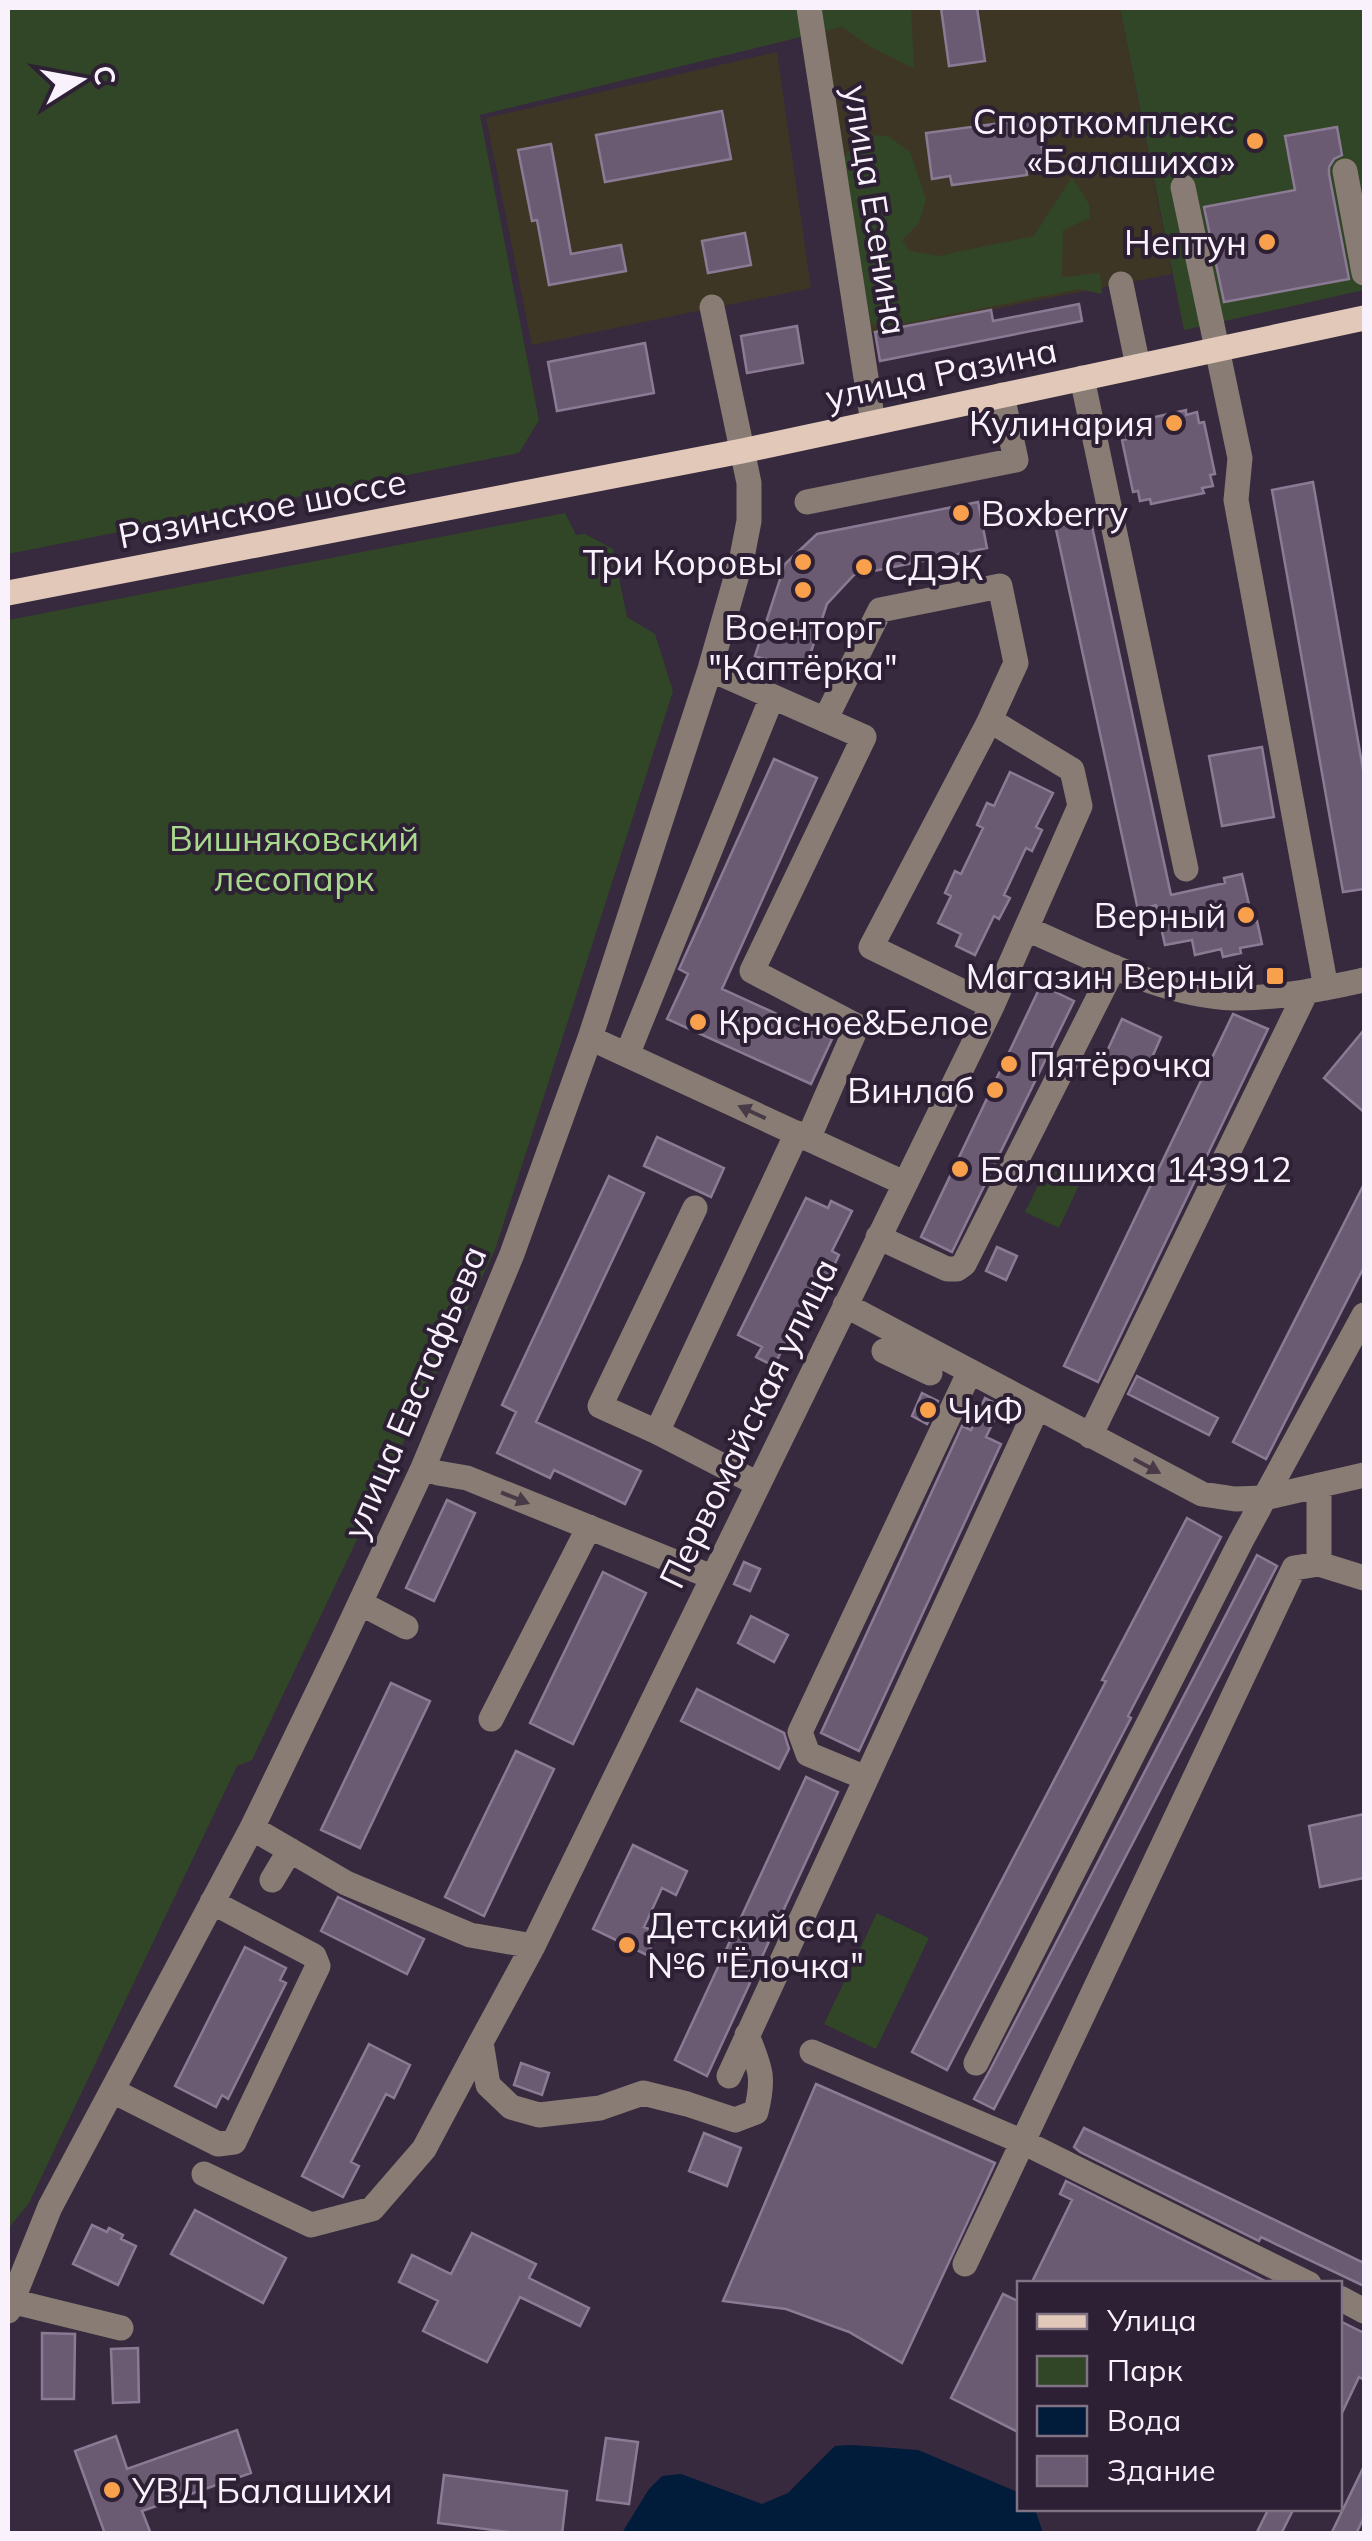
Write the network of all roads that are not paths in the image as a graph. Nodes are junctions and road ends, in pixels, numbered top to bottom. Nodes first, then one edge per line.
1 (809, 8) edge
2 (1345, 171) dead end
3 (1183, 187) dead end
4 (1364, 273) edge
5 (1121, 284) dead end
6 (712, 307) dead end
7 (1364, 318) edge
8 (1216, 349) junction
9 (1138, 366) junction
10 (1082, 378) junction
11 (1002, 395) junction
12 (873, 423) junction
13 (742, 451) junction
14 (531, 492) joint
15 (807, 502) dead end
16 (8, 593) edge
17 (710, 669) junction
18 (772, 697) junction
19 (826, 720) junction
20 (989, 722) junction
21 (1186, 869) dead end
22 (1027, 930) junction
23 (1114, 967) junction
24 (1364, 980) edge
25 (1316, 990) junction
26 (992, 1006) junction
27 (590, 1038) junction
28 (627, 1055) junction
29 (803, 1136) junction
30 (904, 1182) junction
31 (695, 1208) dead end
32 (878, 1237) junction
33 (845, 1305) junction
34 (1364, 1315) edge
35 (884, 1352) dead end
36 (970, 1371) junction
37 (930, 1372) junction
38 (1037, 1408) junction
39 (657, 1432) junction
40 (1090, 1436) junction
41 (423, 1468) junction
42 (1364, 1474) edge
43 (758, 1484) junction
44 (1319, 1486) junction
45 (1264, 1498) junction
46 (589, 1528) junction
47 (1319, 1564) junction
48 (712, 1577) junction
49 (1364, 1578) edge
50 (360, 1604) junction
51 (406, 1627) dead end
52 (491, 1719) dead end
53 (866, 1778) junction
54 (252, 1828) junction
55 (290, 1850) junction
56 (272, 1880) dead end
57 (212, 1902) junction
58 (533, 1946) junction
59 (747, 2034) junction
60 (481, 2042) junction
61 (812, 2052) dead end
62 (976, 2063) dead end
63 (729, 2076) dead end
64 (113, 2091) junction
65 (1023, 2142) junction
66 (204, 2174) dead end
67 (965, 2264) dead end
68 (1303, 2281) edge
69 (9, 2296) edge
70 (1342, 2299) edge
71 (1364, 2311) edge
72 (121, 2328) dead end

1 - 12 street, улица Есенина
2 - 4 street
3 - 8 street
5 - 9 street
6 - 13 street, улица Евстафьева
7 - 8 main road, улица Разина
8 - 9 main road, улица Разина
8 - 25 street
9 - 10 main road, улица Разина
10 - 11 main road, улица Разина
10 - 21 street
11 - 12 main road, улица Разина
11 - 15 street
12 - 13 main road, улица Разина
13 - 14 main road, улица Разина
13 - 17 street, улица Евстафьева
14 - 16 main road, Разинское шоссе
17 - 18 street
17 - 27 street, улица Евстафьева
18 - 19 street
18 - 28 street
19 - 20 street
19 - 29 street
20 - 22 street, Первомайская улица
20 - 26 street
22 - 23 street
22 - 26 street, Первомайская улица
23 - 25 street
23 - 32 street
24 - 25 street
25 - 40 street
26 - 30 street, Первомайская улица
27 - 28 street
27 - 41 street, улица Евстафьева
29 -> 28 street
29 - 30 street
29 - 39 street
30 - 32 street, Первомайская улица
31 - 39 street
32 - 33 street, Первомайская улица
33 - 37 street
33 - 43 street, Первомайская улица
34 - 45 street
35 - 37 street
36 - 37 street
36 - 38 street
36 - 53 street
38 - 40 street
38 - 53 street
39 - 43 street
40 -> 45 street
41 -> 46 street
41 - 50 street, улица Евстафьева
42 - 44 street
43 - 48 street, Первомайская улица
44 - 45 street
44 - 47 street
45 - 62 street
46 - 48 street
46 - 52 street
47 - 49 street
47 - 65 street
48 - 58 street, Первомайская улица
50 - 51 street
50 - 54 street, улица Евстафьева
53 - 59 street
54 - 55 street
54 - 57 street, улица Евстафьева
55 - 56 street
55 - 58 street
57 - 64 street, улица Евстафьева
57 - 64 street
58 - 60 street, Первомайская улица
59 - 60 street
59 - 63 street
60 - 66 street, Первомайская улица
61 - 65 street
64 - 69 street, улица Евстафьева
65 - 67 street
65 - 68 street
69 - 72 street
70 - 71 street

